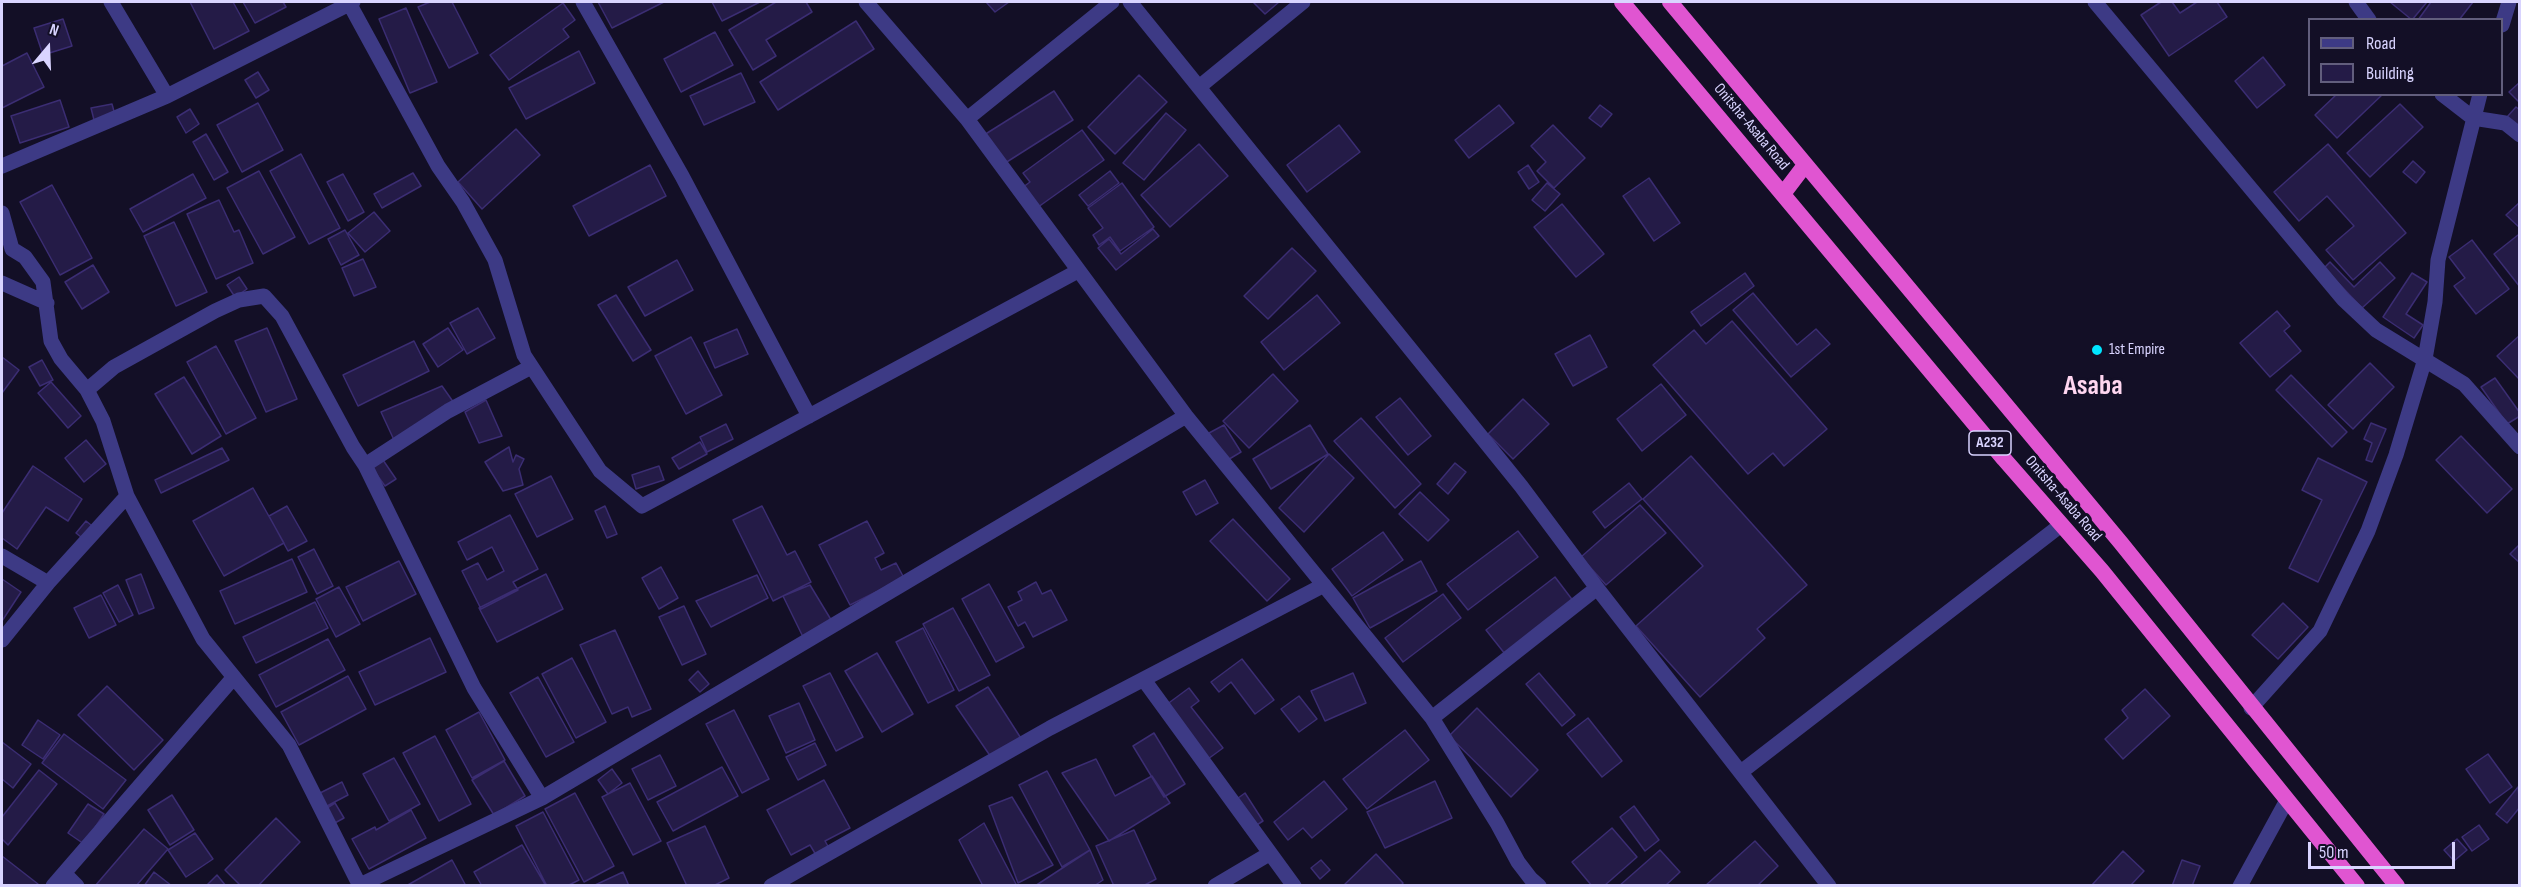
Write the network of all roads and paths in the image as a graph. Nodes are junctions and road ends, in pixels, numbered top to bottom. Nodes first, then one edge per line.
1 (111, 2) edge
2 (351, 2) edge
3 (583, 2) edge
4 (866, 2) edge
5 (1112, 2) edge
6 (1130, 2) edge
7 (1303, 2) edge
8 (1622, 2) edge
9 (1670, 2) edge
10 (2095, 2) edge
11 (2356, 2) edge
12 (2509, 2) edge
13 (2368, 18) edge
14 (2503, 22) edge
15 (1199, 87) junction
16 (167, 96) junction
17 (2445, 96) edge
18 (2479, 96) edge
19 (967, 118) junction
20 (2473, 118) junction
21 (2520, 135) edge
22 (1805, 165) junction
23 (2, 166) edge
24 (1783, 194) junction
25 (2, 213) edge
26 (7, 253) edge
27 (1078, 271) junction
28 (2, 283) edge
29 (47, 303) junction
30 (2425, 359) junction
31 (531, 367) junction
32 (87, 390) junction
33 (809, 416) junction
34 (1186, 416) junction
35 (2520, 447) edge
36 (365, 465) junction
37 (127, 496) junction
38 (2061, 525) junction
39 (2, 556) edge
40 (48, 583) junction
41 (1324, 585) junction
42 (1597, 588) junction
43 (2, 640) edge
44 (234, 676) junction
45 (1144, 680) junction
46 (2252, 708) junction
47 (1432, 718) junction
48 (1741, 772) junction
49 (542, 798) junction
50 (2287, 800) junction
51 (1269, 854) junction
52 (64, 873) junction
53 (53, 885) edge
54 (77, 885) edge
55 (360, 885) edge
56 (771, 885) edge
57 (1215, 885) edge
58 (1294, 885) edge
59 (1539, 885) edge
60 (1829, 885) edge
61 (2240, 885) edge
62 (2357, 885) edge
63 (2397, 885) edge

1 - 16 street
2 - 16 street
2 - 31 street
3 - 33 street
4 - 19 street
5 - 19 street
6 - 15 street
7 - 15 street
8 - 24 highway, Onitsha-Asaba Road / A232
9 - 22 highway, A232
10 - 30 street
11 - 13 street
12 - 14 street
15 - 42 street
16 - 23 street
17 - 20 street
18 - 20 street
19 - 27 street
20 - 21 street
20 - 30 street
22 - 24 highway
22 - 46 highway, A232
24 - 38 highway, Onitsha-Asaba Road / A232
25 - 26 street
26 - 29 street
27 - 33 street
27 - 34 street
28 - 29 street
29 - 32 street
30 - 35 street
30 - 46 street
31 - 33 street
31 - 36 street
32 - 36 street
32 - 37 street
34 - 41 street
34 - 49 street
36 - 49 street
37 - 40 street
37 - 44 street
38 - 48 street
38 - 50 highway, Onitsha-Asaba Road / A232
39 - 40 street
40 - 43 street
41 - 45 street
41 - 47 street
42 - 47 street
42 - 48 street
44 - 52 street
44 - 55 street
45 - 51 street
45 - 56 street
46 - 63 highway, A232
47 - 59 street
48 - 60 street
49 - 55 street
50 - 61 street
50 - 62 highway, Onitsha-Asaba Road / A232
51 - 57 street
51 - 58 street
52 - 53 street
52 - 54 street

